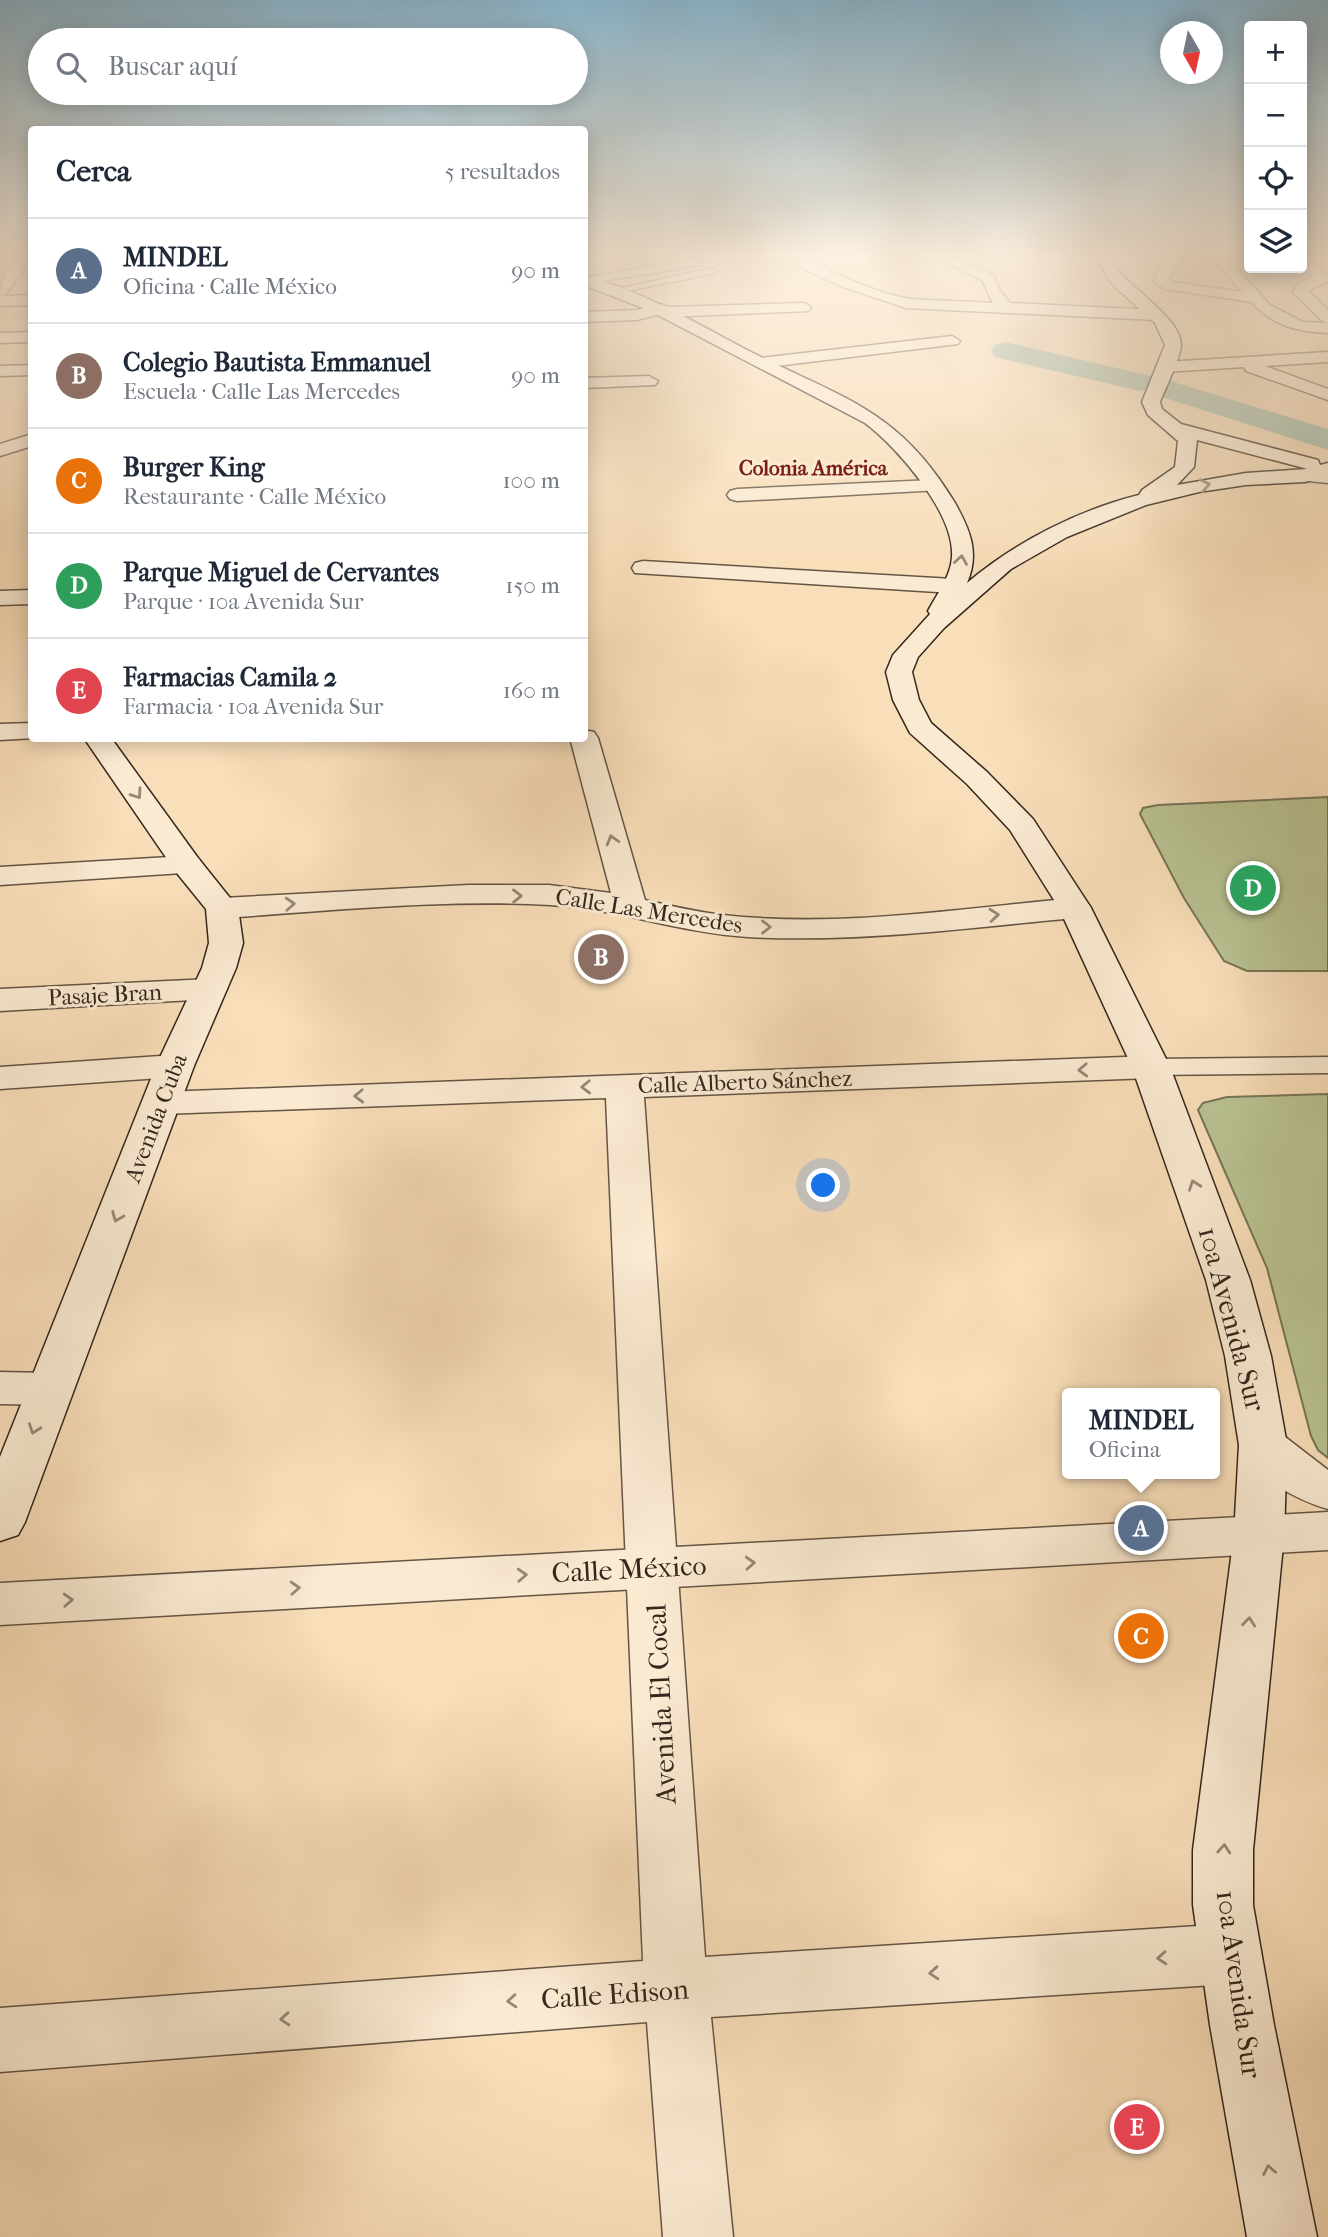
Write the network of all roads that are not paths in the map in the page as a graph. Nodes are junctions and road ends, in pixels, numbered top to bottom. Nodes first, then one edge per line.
1 (746, 355) edge
2 (826, 355) edge
3 (1169, 355) edge
4 (1328, 357) edge
5 (760, 363) junction
6 (1241, 363) junction
7 (1165, 367) junction
8 (28, 370) edge
9 (0, 371) edge
10 (649, 381) dead end
11 (588, 383) edge
12 (1328, 395) edge
13 (1182, 434) junction
14 (28, 441) edge
15 (0, 450) edge
16 (1328, 472) edge
17 (1305, 476) junction
18 (933, 486) junction
19 (737, 495) dead end
20 (1139, 501) junction
21 (947, 504) junction
22 (1059, 532) junction
23 (643, 568) dead end
24 (28, 597) edge
25 (0, 598) edge
26 (944, 604) junction
27 (28, 731) edge
28 (0, 732) edge
29 (100, 742) edge
30 (585, 742) edge
31 (187, 864) junction
32 (0, 876) edge
33 (631, 906) junction
34 (222, 908) junction
35 (1075, 908) junction
36 (210, 989) junction
37 (0, 1000) edge
38 (1328, 1065) edge
39 (175, 1066) junction
40 (1151, 1067) junction
41 (0, 1078) edge
42 (624, 1086) junction
43 (162, 1103) junction
44 (0, 1388) edge
45 (49, 1388) junction
46 (1264, 1445) junction
47 (1328, 1491) edge
48 (0, 1522) edge
49 (1328, 1531) edge
50 (1259, 1535) junction
51 (653, 1568) junction
52 (0, 1604) edge
53 (1230, 1954) junction
54 (676, 1989) junction
55 (0, 2040) edge
56 (698, 2237) edge
57 (1282, 2237) edge

1 - 5 street, 10a Avenida Sur
2 - 5 street
3 - 7 street
4 - 6 street
5 - 18 street, 10a Avenida Sur
6 - 7 street
6 - 12 street
7 - 13 street
8 - 9 street
10 - 11 street
13 - 16 street
13 - 17 street
13 - 20 street
14 - 15 street
16 - 17 street
20 -> 17 street
18 - 19 street
18 - 21 street, 10a Avenida Sur
20 - 22 street
21 - 22 street, 10a Avenida Sur
26 -> 21 street, 10a Avenida Sur
22 - 26 street, 10a Avenida Sur
23 - 26 street
24 - 25 street
26 - 35 street, 10a Avenida Sur
27 - 28 street
29 -> 31 street
33 -> 30 street
31 - 32 street
31 - 34 street
34 -> 33 street, Calle Las Mercedes
33 -> 35 street, Calle Las Mercedes
34 - 36 street, Avenida Cuba
35 - 40 street, 10a Avenida Sur
36 - 37 street, Pasaje Bran
36 - 39 street, Avenida Cuba
38 - 40 street, Calle Alberto Sánchez
39 - 41 street
39 - 43 street, Avenida Cuba
40 -> 42 street, Calle Alberto Sánchez
46 -> 40 street, 10a Avenida Sur
42 -> 43 street, Calle Alberto Sánchez
42 - 51 street, Avenida El Cocal
43 -> 45 street, Avenida Cuba
44 - 45 street
45 -> 48 street, Avenida Cuba
46 - 47 street
46 - 50 street, 10a Avenida Sur
49 - 50 street, Calle México
51 -> 50 street, Calle México
53 -> 50 street, 10a Avenida Sur
52 -> 51 street, Calle México
51 - 54 street, Avenida El Cocal
53 -> 54 street, Calle Edison
57 -> 53 street, 10a Avenida Sur
54 -> 55 street, Calle Edison
54 - 56 street, Avenida El Cocal

